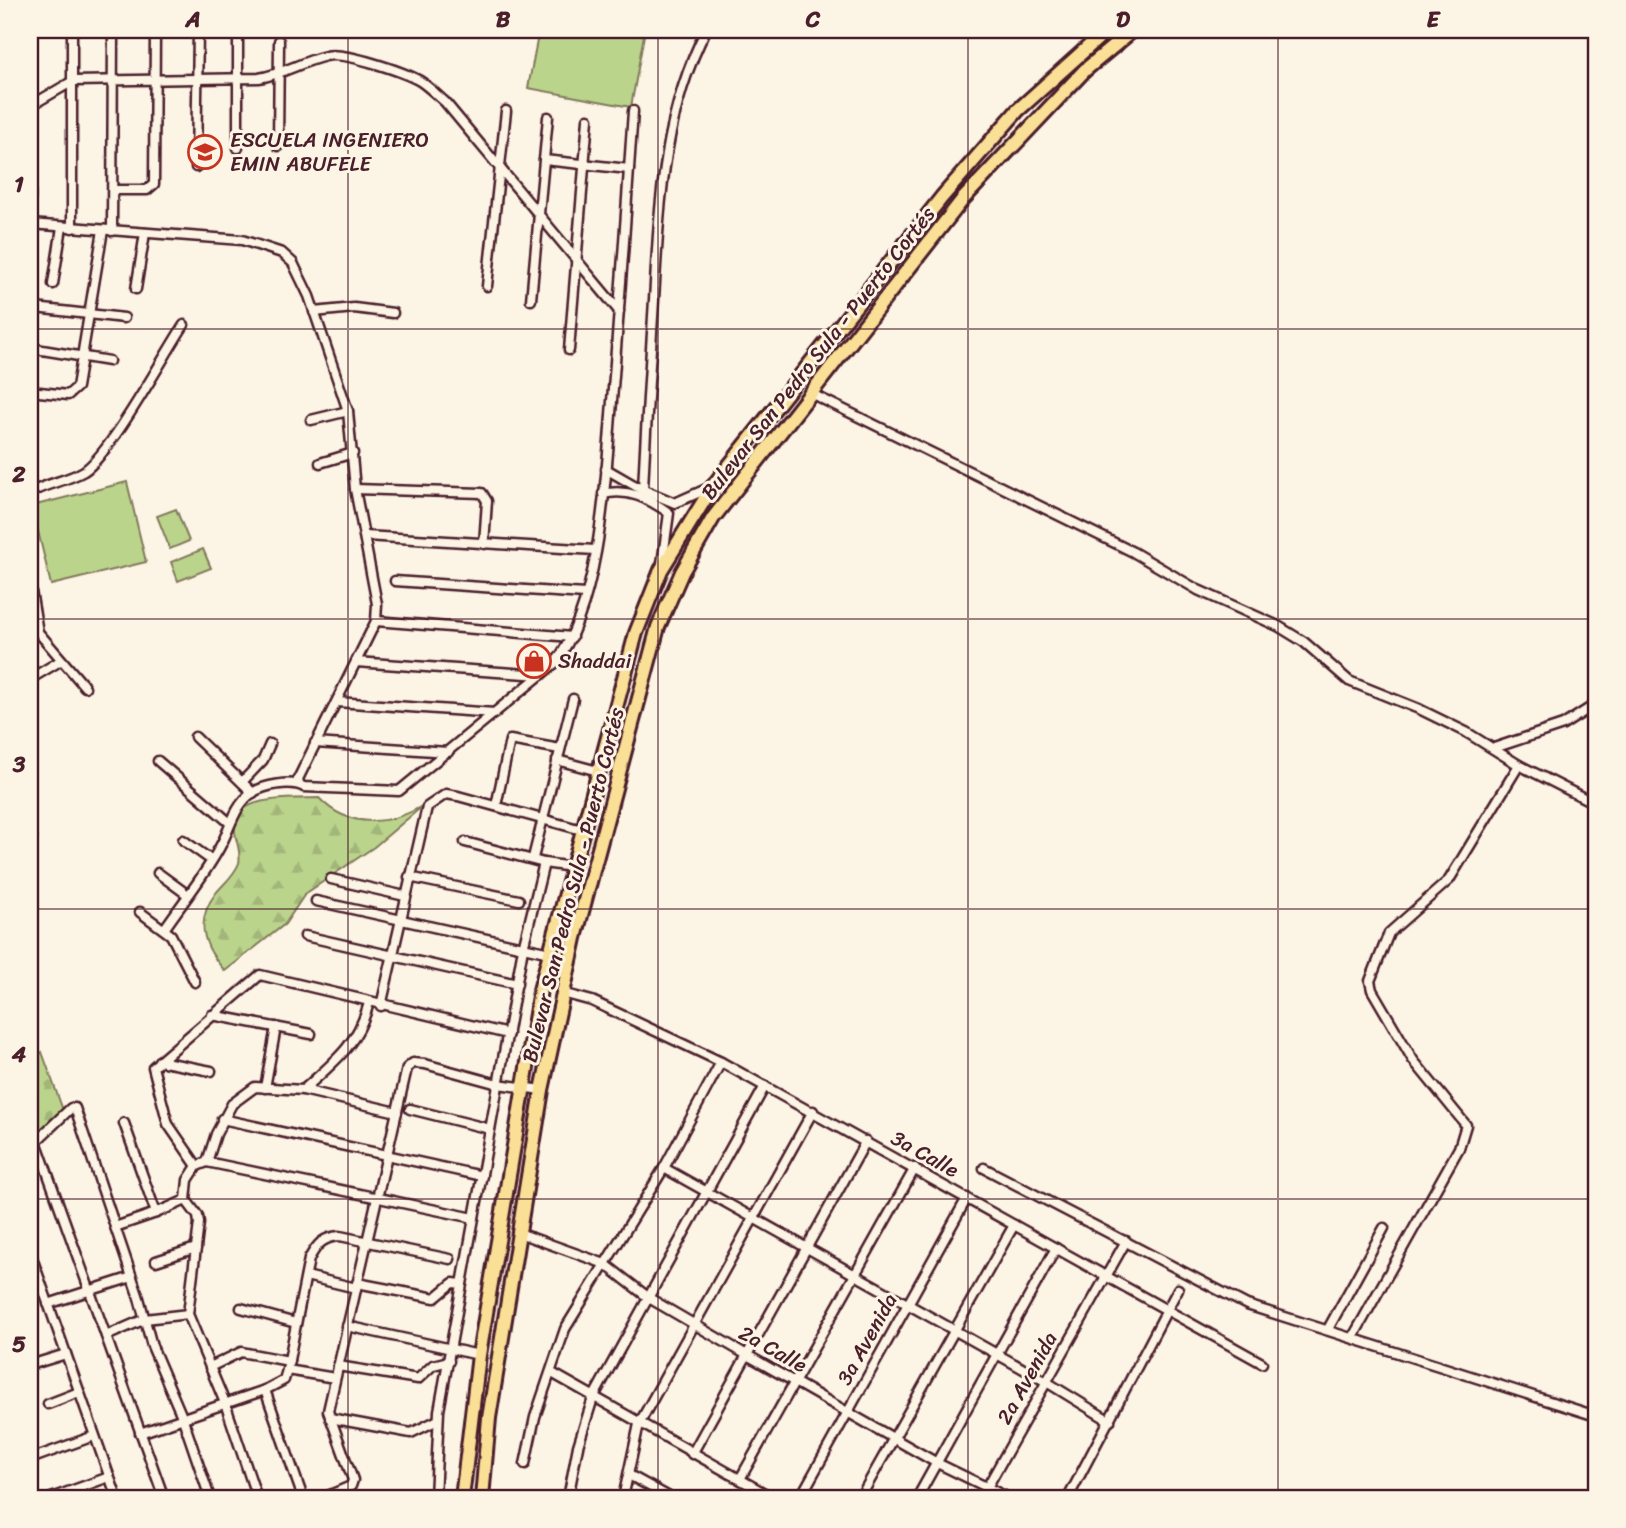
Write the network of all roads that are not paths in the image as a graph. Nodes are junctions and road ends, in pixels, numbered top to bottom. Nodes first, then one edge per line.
1 (72, 30) edge
2 (113, 30) edge
3 (156, 30) edge
4 (198, 30) edge
5 (238, 30) edge
6 (706, 30) edge
7 (1107, 30) edge
8 (1133, 30) edge
9 (279, 41) dead end
10 (278, 75) junction
11 (30, 77) edge
12 (155, 79) junction
13 (113, 80) junction
14 (197, 80) junction
15 (238, 80) junction
16 (73, 81) junction
17 (30, 106) edge
18 (506, 111) dead end
19 (633, 111) dead end
20 (548, 117) dead end
21 (587, 119) dead end
22 (278, 146) dead end
23 (238, 148) dead end
24 (544, 160) junction
25 (584, 164) junction
26 (196, 167) dead end
27 (500, 169) junction
28 (629, 170) junction
29 (113, 190) junction
30 (30, 199) edge
31 (538, 216) junction
32 (30, 224) edge
33 (62, 227) junction
34 (72, 228) junction
35 (108, 230) junction
36 (145, 233) junction
37 (577, 262) junction
38 (53, 284) dead end
39 (487, 286) dead end
40 (136, 289) dead end
41 (868, 290) junction
42 (531, 300) dead end
43 (35, 307) dead end
44 (619, 311) junction
45 (314, 312) junction
46 (393, 313) dead end
47 (92, 314) junction
48 (124, 318) dead end
49 (184, 325) dead end
50 (859, 331) junction
51 (827, 343) junction
52 (30, 348) edge
53 (569, 350) dead end
54 (84, 357) junction
55 (109, 361) dead end
56 (30, 391) edge
57 (810, 393) junction
58 (348, 411) junction
59 (311, 420) dead end
60 (353, 453) junction
61 (320, 463) dead end
62 (606, 469) junction
63 (713, 486) junction
64 (355, 489) junction
65 (643, 490) junction
66 (30, 493) edge
67 (603, 494) junction
68 (365, 536) junction
69 (484, 544) junction
70 (595, 550) junction
71 (661, 570) junction
72 (395, 581) dead end
73 (30, 585) edge
74 (585, 594) junction
75 (376, 621) junction
76 (572, 637) junction
77 (60, 661) junction
78 (356, 662) junction
79 (541, 675) junction
80 (30, 679) edge
81 (85, 687) dead end
82 (573, 699) dead end
83 (337, 702) junction
84 (1596, 704) edge
85 (495, 713) junction
86 (195, 737) dead end
87 (315, 743) junction
88 (270, 744) dead end
89 (1494, 748) junction
90 (559, 749) junction
91 (448, 752) junction
92 (557, 760) junction
93 (158, 761) dead end
94 (1520, 765) junction
95 (598, 771) junction
96 (242, 782) junction
97 (299, 784) junction
98 (253, 793) junction
99 (1596, 804) edge
100 (496, 806) junction
101 (542, 817) junction
102 (230, 823) junction
103 (582, 830) junction
104 (183, 840) dead end
105 (465, 842) dead end
106 (533, 858) junction
107 (211, 860) junction
108 (544, 863) junction
109 (572, 867) junction
110 (158, 873) dead end
111 (409, 877) junction
112 (331, 879) dead end
113 (188, 895) junction
114 (405, 897) junction
115 (519, 900) dead end
116 (316, 901) dead end
117 (140, 912) dead end
118 (400, 922) junction
119 (165, 928) junction
120 (305, 936) dead end
121 (523, 948) junction
122 (550, 953) junction
123 (392, 957) junction
124 (195, 982) dead end
125 (517, 984) junction
126 (562, 993) junction
127 (369, 1003) junction
128 (381, 1006) junction
129 (212, 1014) junction
130 (276, 1027) junction
131 (311, 1034) dead end
132 (508, 1034) junction
133 (159, 1061) junction
134 (721, 1062) junction
135 (211, 1071) dead end
136 (498, 1084) junction
137 (765, 1086) junction
138 (522, 1087) junction
139 (265, 1088) junction
140 (303, 1090) junction
141 (542, 1090) junction
142 (410, 1109) dead end
143 (813, 1111) junction
144 (397, 1112) junction
145 (222, 1119) junction
146 (124, 1123) dead end
147 (490, 1129) junction
148 (866, 1141) junction
149 (33, 1144) edge
150 (387, 1156) junction
151 (207, 1162) junction
152 (197, 1166) junction
153 (664, 1168) junction
154 (915, 1168) junction
155 (984, 1168) dead end
156 (482, 1176) junction
157 (706, 1192) junction
158 (377, 1198) junction
159 (967, 1198) junction
160 (186, 1200) junction
161 (156, 1213) junction
162 (474, 1218) junction
163 (754, 1219) junction
164 (1014, 1225) junction
165 (115, 1227) junction
166 (1384, 1228) dead end
167 (520, 1233) junction
168 (367, 1241) junction
169 (1126, 1241) junction
170 (196, 1248) junction
171 (806, 1248) junction
172 (1056, 1248) junction
173 (30, 1252) edge
174 (450, 1258) dead end
175 (156, 1261) dead end
176 (605, 1264) junction
177 (853, 1274) junction
178 (1105, 1275) junction
179 (306, 1276) junction
180 (132, 1277) junction
181 (462, 1284) junction
182 (356, 1285) junction
183 (1178, 1289) dead end
184 (89, 1290) junction
185 (649, 1298) junction
186 (48, 1304) junction
187 (906, 1305) junction
188 (241, 1308) dead end
189 (1169, 1311) junction
190 (188, 1314) junction
191 (145, 1319) junction
192 (296, 1323) junction
193 (695, 1324) junction
194 (347, 1326) junction
195 (1328, 1329) junction
196 (956, 1331) junction
197 (106, 1336) junction
198 (1353, 1337) junction
199 (451, 1349) junction
200 (66, 1354) junction
201 (479, 1355) junction
202 (747, 1355) junction
203 (996, 1355) junction
204 (449, 1361) junction
205 (1262, 1363) dead end
206 (30, 1365) edge
207 (288, 1365) junction
208 (338, 1366) junction
209 (210, 1367) junction
210 (552, 1373) junction
211 (335, 1378) junction
212 (794, 1381) junction
213 (1045, 1381) junction
214 (265, 1390) junction
215 (79, 1392) junction
216 (593, 1398) junction
217 (225, 1403) junction
218 (48, 1404) dead end
219 (847, 1411) junction
220 (1596, 1416) edge
221 (330, 1418) junction
222 (183, 1419) junction
223 (438, 1420) junction
224 (1110, 1421) junction
225 (639, 1424) junction
226 (141, 1433) junction
227 (94, 1436) junction
228 (895, 1438) junction
229 (692, 1454) junction
230 (33, 1458) dead end
231 (937, 1463) junction
232 (525, 1464) dead end
233 (629, 1475) junction
234 (109, 1477) junction
235 (740, 1479) junction
236 (987, 1486) junction
237 (51, 1498) edge
238 (117, 1498) edge
239 (164, 1498) edge
240 (210, 1498) edge
241 (257, 1498) edge
242 (303, 1498) edge
243 (323, 1498) edge
244 (435, 1498) edge
245 (462, 1498) edge
246 (482, 1498) edge
247 (568, 1498) edge
248 (623, 1498) edge
249 (671, 1498) edge
250 (773, 1498) edge
251 (800, 1498) edge
252 (860, 1498) edge
253 (917, 1498) edge
254 (981, 1498) edge
255 (1007, 1498) edge
256 (1068, 1498) edge

1 - 16 street
2 - 13 street
3 - 12 street
4 - 14 street
5 - 15 street
6 - 65 street
7 - 41 highway, Bulevar San Pedro Sula - Puerto Cortés
8 - 50 highway, Bulevar San Pedro Sula - Puerto Cortés
9 - 10 street
10 - 15 street
10 - 22 street
10 - 27 street
11 - 17 street
12 - 13 street
12 - 14 street
12 - 29 street
13 - 16 street
13 - 29 street
14 - 15 street
14 - 26 street
15 - 23 street
16 - 17 street
16 - 34 street
17 - 30 street
18 - 27 street
19 - 28 street
20 - 24 street
21 - 25 street
24 - 25 street
24 - 31 street
25 - 28 street
25 - 37 street
27 - 31 street
27 - 39 street
28 - 44 street
29 - 35 street
31 - 37 street
31 - 42 street
32 - 33 street
33 - 34 street
33 - 38 street
34 - 35 street
35 - 36 street
35 - 47 street
36 - 40 street
36 - 45 street
37 - 44 street
37 - 53 street
41 - 50 highway
41 - 51 highway, Bulevar San Pedro Sula - Puerto Cortés
43 - 47 street
44 - 62 street
45 - 46 street
45 - 58 street
47 - 48 street
47 - 54 street
49 - 66 street
50 - 57 highway, Bulevar San Pedro Sula - Puerto Cortés
51 - 57 highway
51 - 63 highway, Bulevar San Pedro Sula - Puerto Cortés
52 - 54 street
54 - 55 street
54 - 56 street
57 - 89 street
57 - 126 highway, Bulevar San Pedro Sula - Puerto Cortés
58 - 59 street
58 - 60 street
60 - 61 street
60 - 64 street
62 - 65 street
62 - 67 street
63 - 65 street
63 - 71 highway, Bulevar San Pedro Sula - Puerto Cortés
64 - 68 street
64 - 69 street
67 - 70 street
67 - 71 street
68 - 69 street
68 - 75 street
69 - 70 street
70 - 74 street
71 - 95 highway, Bulevar San Pedro Sula - Puerto Cortés
72 - 74 street
73 - 77 street
74 - 76 street
75 - 76 street
75 - 78 street
76 - 79 street
77 - 80 street
77 - 81 street
78 - 79 street
78 - 83 street
79 - 85 street
82 - 90 street
83 - 85 street
83 - 87 street
84 - 89 street
85 - 91 street
86 - 96 street
87 - 91 street
87 - 97 street
88 - 96 street
89 - 94 street
90 - 92 street
90 - 100 street
91 - 97 street
92 - 95 street
92 - 101 street
93 - 102 street
94 - 99 street
94 - 198 street
95 - 103 highway, Bulevar San Pedro Sula - Puerto Cortés
96 - 98 street
97 - 98 street
98 - 102 street
100 - 101 street
100 - 111 street
101 - 103 street
101 - 106 street
102 - 107 street
103 - 109 highway, Bulevar San Pedro Sula - Puerto Cortés
104 - 107 street
105 - 106 street
106 - 108 street
107 - 113 street
108 - 109 street
108 - 121 street
109 - 122 highway, Bulevar San Pedro Sula - Puerto Cortés
110 - 113 street
111 - 114 street
111 - 115 street
112 - 114 street
113 - 119 street
114 - 118 street
116 - 118 street
117 - 119 street
118 - 121 street
118 - 123 street
119 - 124 street
120 - 123 street
121 - 122 street
121 - 125 street
122 - 138 highway, Bulevar San Pedro Sula - Puerto Cortés
123 - 125 street
123 - 128 street
125 - 132 street
126 - 134 street, 3a Calle
126 - 141 highway, Bulevar San Pedro Sula - Puerto Cortés
127 - 128 street
127 - 129 street
127 - 140 street
128 - 132 street
129 - 130 street
129 - 133 street
130 - 131 street
130 - 139 street
132 - 136 street
133 - 135 street
133 - 152 street
134 - 137 street, 3a Calle
134 - 153 street
136 - 138 street
136 - 144 street
136 - 147 street
137 - 143 street, 3a Calle
137 - 157 street
138 - 141 street
138 - 201 highway, Bulevar San Pedro Sula - Puerto Cortés
139 - 140 street
139 - 145 street
140 - 144 street
141 - 167 highway, Bulevar San Pedro Sula - Puerto Cortés
142 - 147 street
143 - 148 street, 3a Calle
143 - 163 street
144 - 150 street
145 - 150 street
145 - 151 street
146 - 161 street
147 - 156 street
148 - 154 street, 3a Calle
148 - 171 street
149 - 165 street
149 - 184 street
150 - 156 street
150 - 158 street
151 - 152 street
151 - 158 street
152 - 160 street
153 - 157 street
153 - 176 street
154 - 159 street, 3a Calle
154 - 177 street
155 - 169 street
156 - 162 street
157 - 163 street
157 - 185 street
158 - 162 street
158 - 168 street
159 - 164 street, 3a Calle
159 - 187 street, 3a Avenida
160 - 161 street
160 - 170 street
161 - 165 street
162 - 181 street
163 - 171 street
163 - 193 street
164 - 172 street, 3a Calle
164 - 196 street
165 - 180 street
166 - 195 street
167 - 176 street, 2a Calle
167 - 246 highway, Bulevar San Pedro Sula - Puerto Cortés
168 - 174 street
168 - 179 street
168 - 182 street
169 - 178 street, 2a Avenida
169 - 195 street
170 - 175 street
170 - 190 street
171 - 177 street
171 - 202 street
172 - 178 street, 3a Calle
172 - 203 street
173 - 186 street
176 - 185 street, 2a Calle
176 - 210 street
177 - 187 street
177 - 212 street
178 - 189 street, 3a Calle
178 - 213 street, 2a Avenida
179 - 182 street
179 - 192 street
180 - 184 street
180 - 191 street
181 - 182 street
181 - 199 street
182 - 194 street
183 - 189 street
184 - 186 street
184 - 197 street
185 - 193 street, 2a Calle
185 - 216 street
186 - 200 street
187 - 196 street
187 - 219 street, 3a Avenida
188 - 192 street
189 - 205 street, 3a Calle
189 - 224 street
190 - 191 street
190 - 209 street
191 - 197 street
191 - 222 street
192 - 207 street
193 - 202 street, 2a Calle
193 - 225 street
194 - 199 street
194 - 208 street
195 - 198 street
196 - 203 street
196 - 228 street
197 - 226 street
198 - 220 street
199 - 201 street
199 - 204 street
200 - 206 street
200 - 215 street
201 - 245 highway, Bulevar San Pedro Sula - Puerto Cortés
202 - 212 street, 2a Calle
202 - 229 street
203 - 213 street
203 - 231 street
204 - 208 street
204 - 223 street
207 - 209 street
207 - 211 street
207 - 214 street
208 - 211 street
209 - 217 street
210 - 216 street
210 - 232 street
211 - 221 street
212 - 219 street, 2a Calle
212 - 235 street
213 - 224 street
213 - 236 street, 2a Avenida
214 - 217 street
214 - 242 street
215 - 218 street
215 - 227 street
216 - 225 street
216 - 247 street
217 - 222 street
217 - 241 street
219 - 228 street, 2a Calle
219 - 251 street, 3a Avenida
221 - 223 street
221 - 243 street
222 - 226 street
222 - 240 street
223 - 244 street
224 - 256 street
225 - 229 street
225 - 233 street
226 - 239 street
227 - 230 street
227 - 234 street
228 - 231 street, 2a Calle
228 - 252 street
229 - 235 street
231 - 236 street, 2a Calle
231 - 253 street
233 - 248 street
233 - 249 street
234 - 237 street
234 - 238 street
235 - 250 street
236 - 254 street, 2a Avenida
236 - 255 street, 2a Calle

